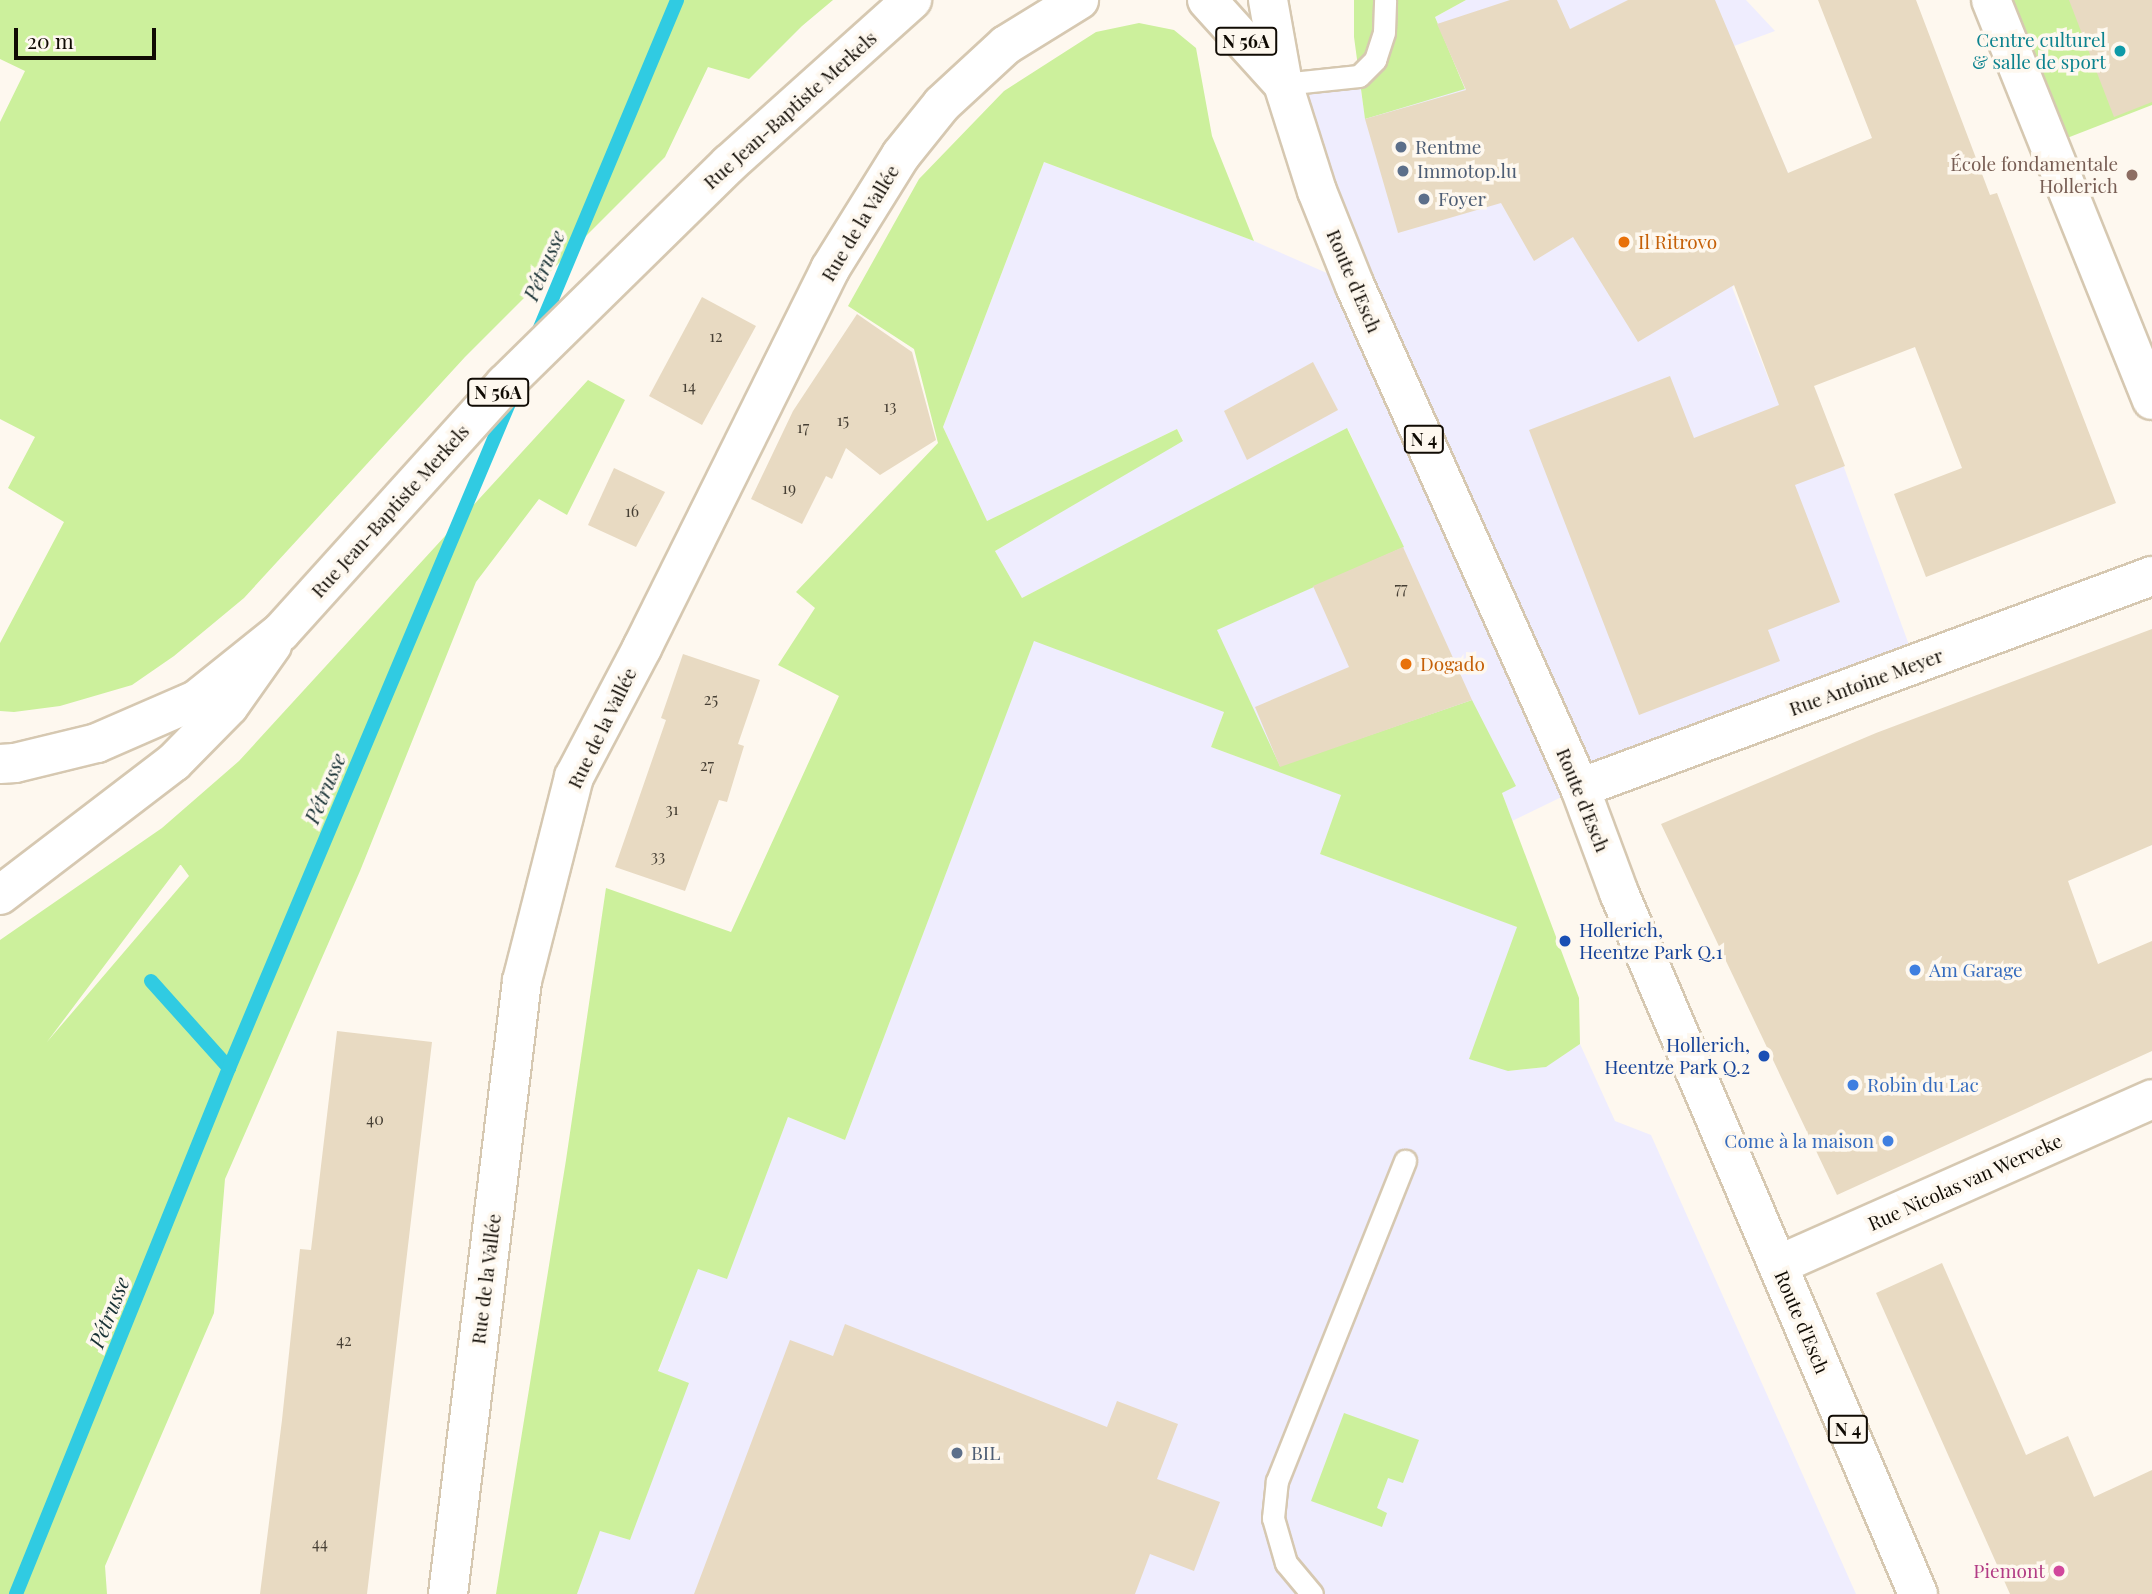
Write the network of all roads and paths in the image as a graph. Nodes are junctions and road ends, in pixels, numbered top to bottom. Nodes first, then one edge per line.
1 (912, 0) edge
2 (1079, 0) edge
3 (1208, 0) edge
4 (1268, 0) edge
5 (1294, 0) edge
6 (1385, 0) edge
7 (1991, 0) edge
8 (1283, 84) junction
9 (2152, 400) edge
10 (2152, 576) edge
11 (281, 632) junction
12 (0, 764) edge
13 (1580, 788) junction
14 (0, 895) edge
15 (2152, 1099) edge
16 (1405, 1161) dead end
17 (1778, 1265) junction
18 (448, 1594) edge
19 (1312, 1594) edge
20 (1918, 1594) edge

1 - 11 main road, Rue Jean-Baptiste Merkels / N 56A
2 - 18 main road, Rue de la Vallée
3 - 8 main road, N 56A
4 - 8 main road, Route d'Esch / N 4
5 - 8 main road, N 4
6 - 8 lane
7 - 9 main road
8 - 13 main road, Route d'Esch / N 4
10 - 13 main road, Rue Antoine Meyer
11 - 12 main road, Rue Jean-Baptiste Merkels / N 56A
11 - 14 main road
13 - 17 main road, Route d'Esch / N 4
15 - 17 main road, Rue Nicolas van Werveke
16 - 19 lane
17 - 20 main road, Route d'Esch / N 4

